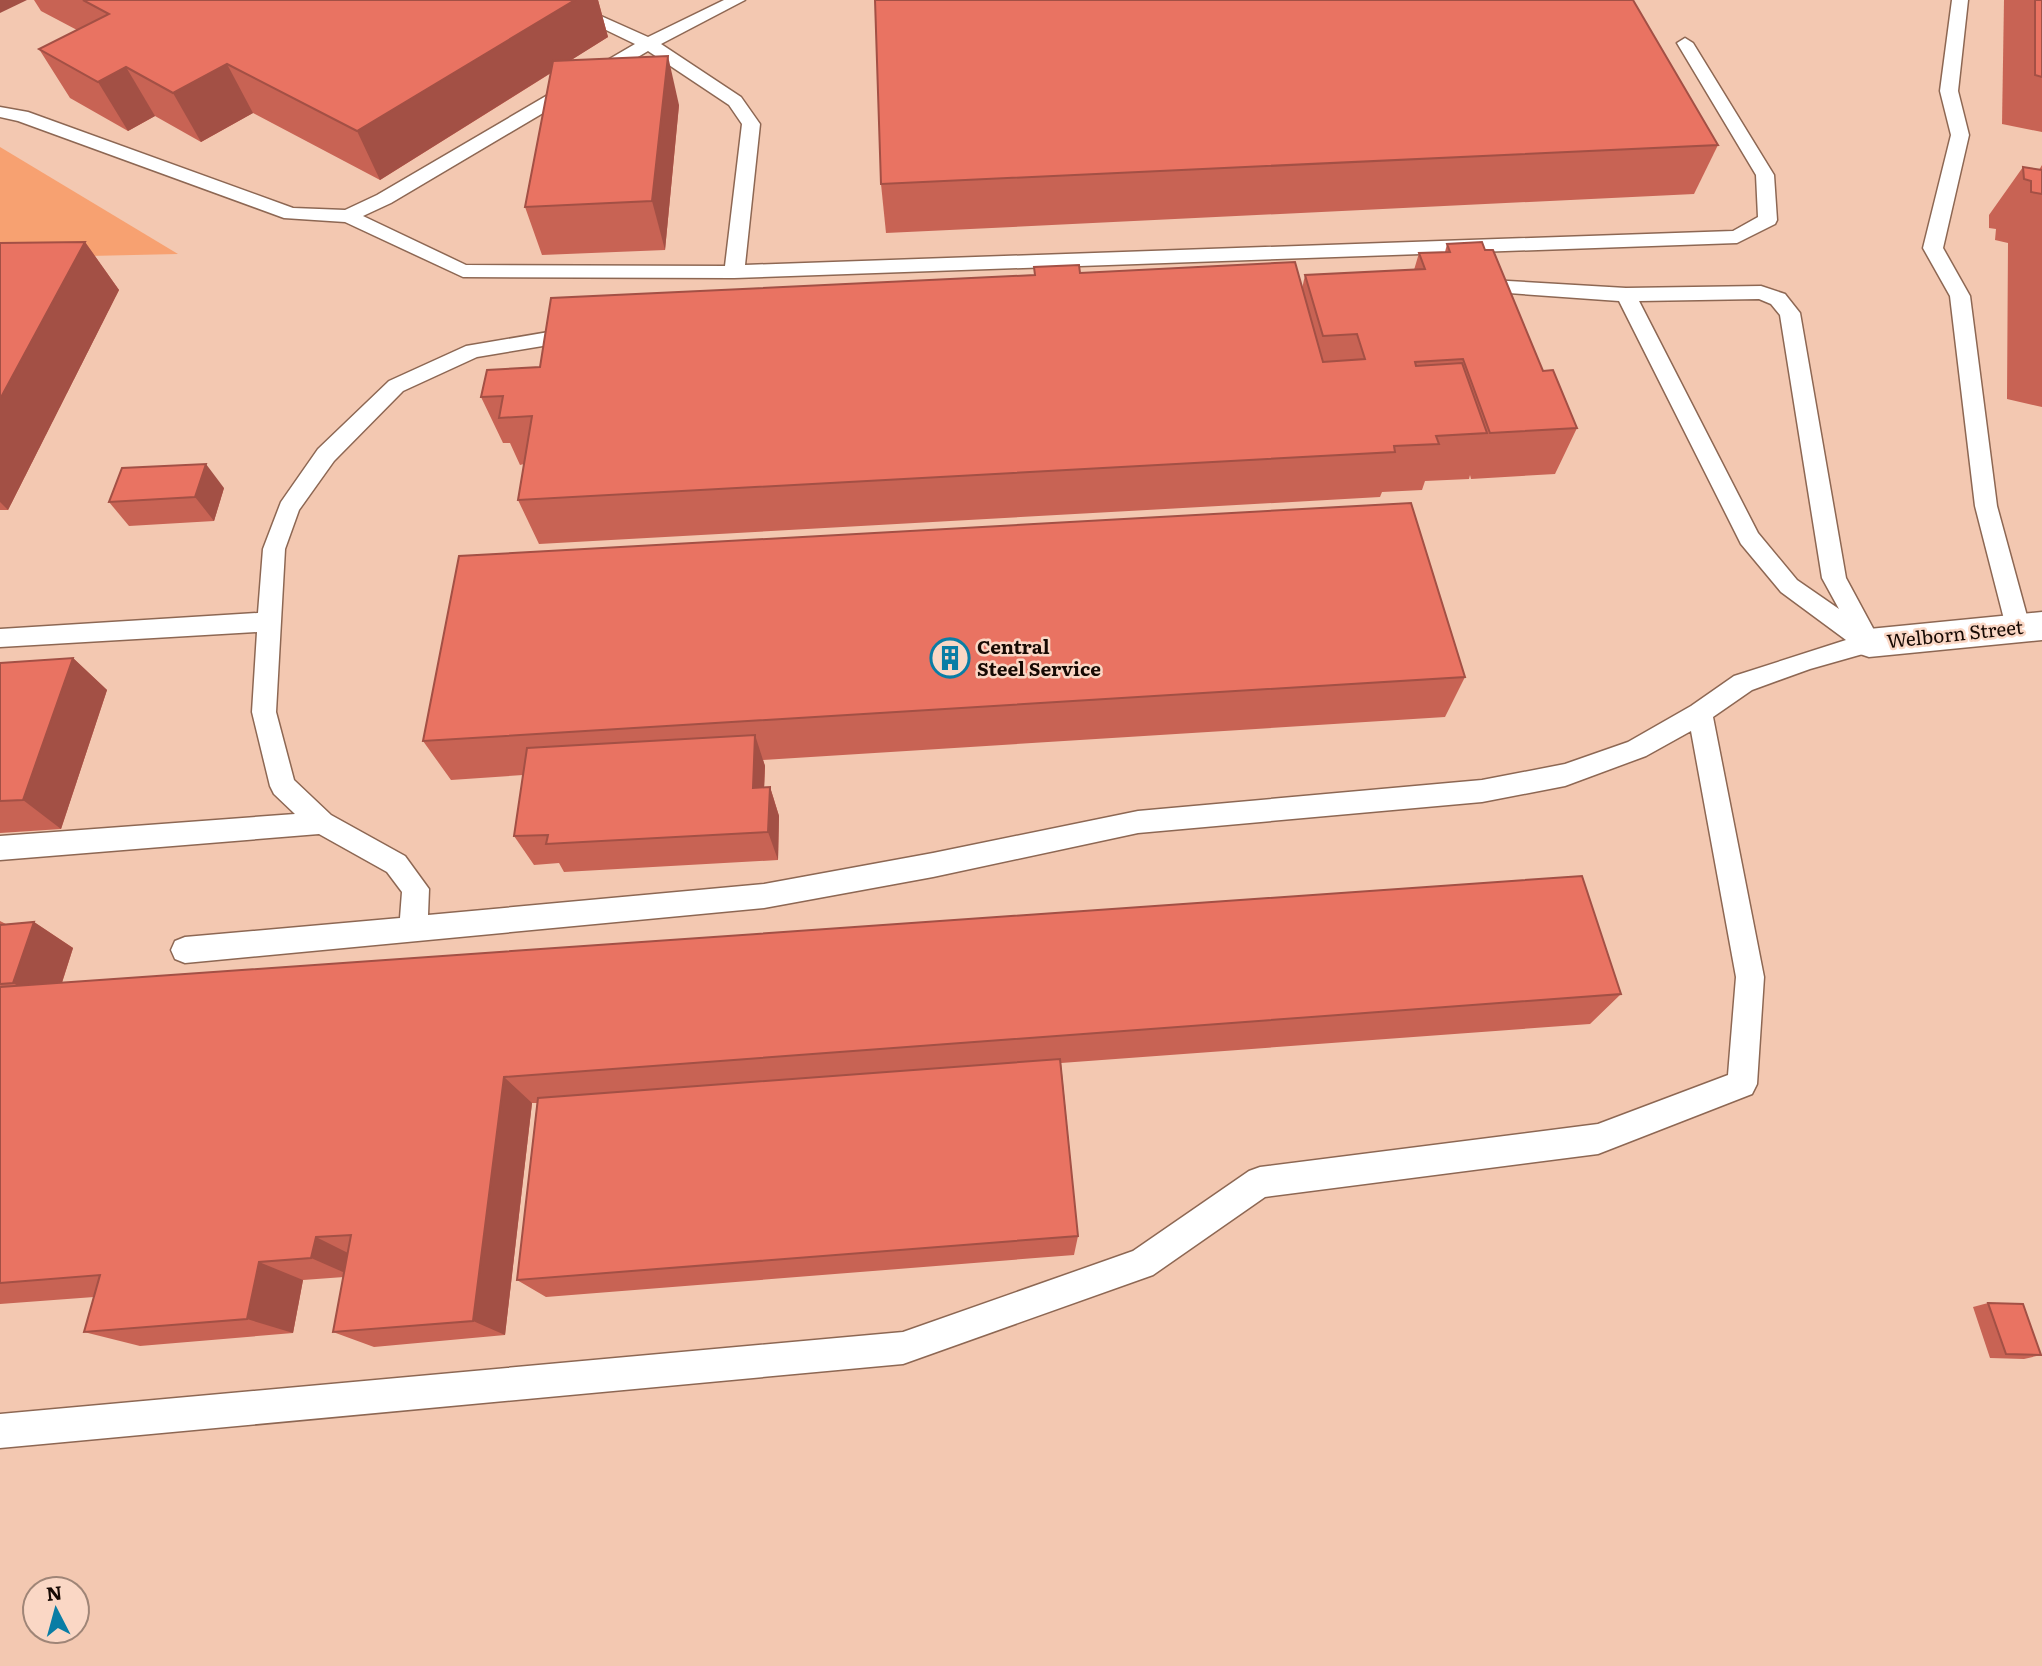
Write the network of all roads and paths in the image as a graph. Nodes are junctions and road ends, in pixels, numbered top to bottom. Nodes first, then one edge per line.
1 (552, 0) edge
2 (737, 0) edge
3 (1961, 0) edge
4 (1685, 43) dead end
5 (649, 44) junction
6 (0, 112) edge
7 (348, 216) junction
8 (734, 272) junction
9 (1456, 285) edge
10 (1626, 295) junction
11 (596, 333) edge
12 (270, 622) junction
13 (2030, 626) edge
14 (0, 638) edge
15 (1869, 643) junction
16 (1700, 713) junction
17 (323, 824) junction
18 (0, 848) edge
19 (413, 929) junction
20 (185, 950) dead end
21 (0, 1431) edge

1 - 5 lane
2 - 5 lane
3 - 13 lane
4 - 8 lane
5 - 7 lane
5 - 8 lane
6 - 7 lane
7 - 8 lane
9 - 10 lane
10 - 15 lane
10 - 15 lane
11 - 12 lane
12 - 14 lane
12 - 17 lane
13 - 15 street, Welborn Street
15 - 16 lane
16 - 19 lane
16 - 21 lane
17 - 18 lane
17 - 19 lane
19 - 20 lane

